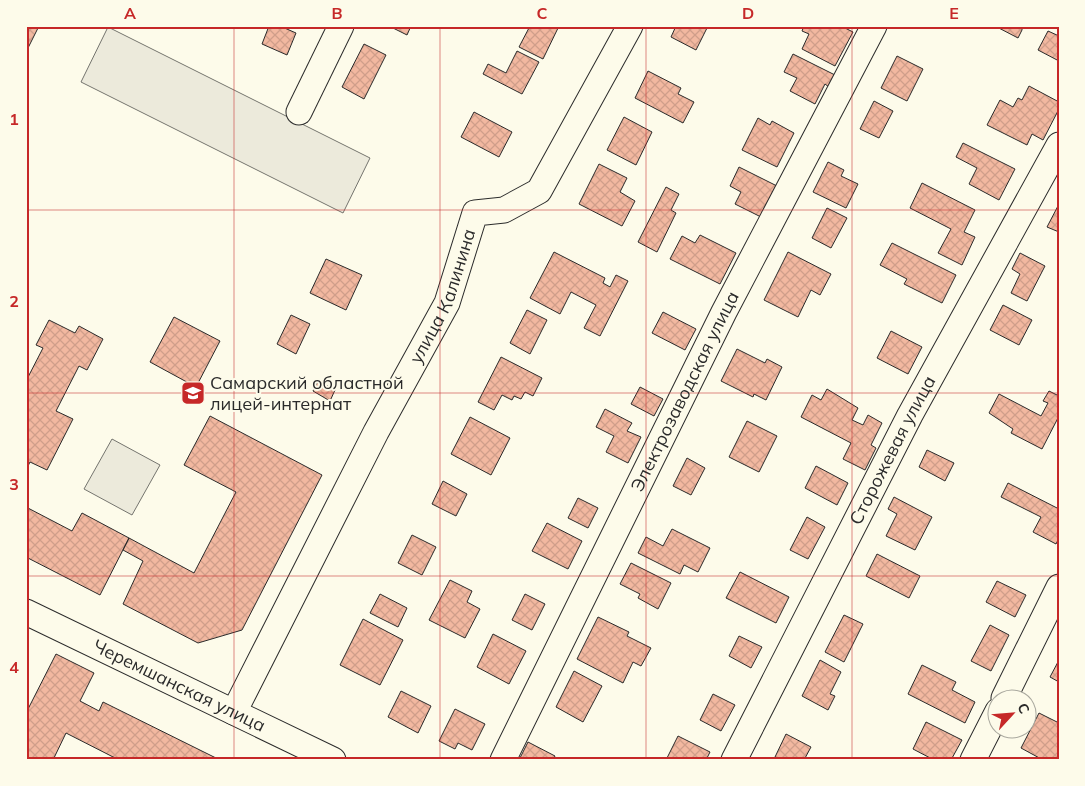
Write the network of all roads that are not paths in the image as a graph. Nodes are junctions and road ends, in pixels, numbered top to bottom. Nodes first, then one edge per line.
1 (341, 26) edge
2 (630, 26) edge
3 (874, 26) edge
4 (299, 112) dead end
5 (1059, 145) edge
6 (1059, 587) edge
7 (26, 612) edge
8 (1009, 688) edge
9 (234, 712) junction
10 (988, 731) edge
11 (333, 760) edge
12 (503, 760) edge
13 (734, 760) edge
14 (973, 760) edge

1 - 4 street
2 - 9 street, улица Калинина
3 - 12 street, Электрозаводская улица
5 - 13 street, Сторожевая улица
6 - 8 street
7 - 9 street, Черемшанская улица
9 - 11 street, Черемшанская улица
10 - 14 street

